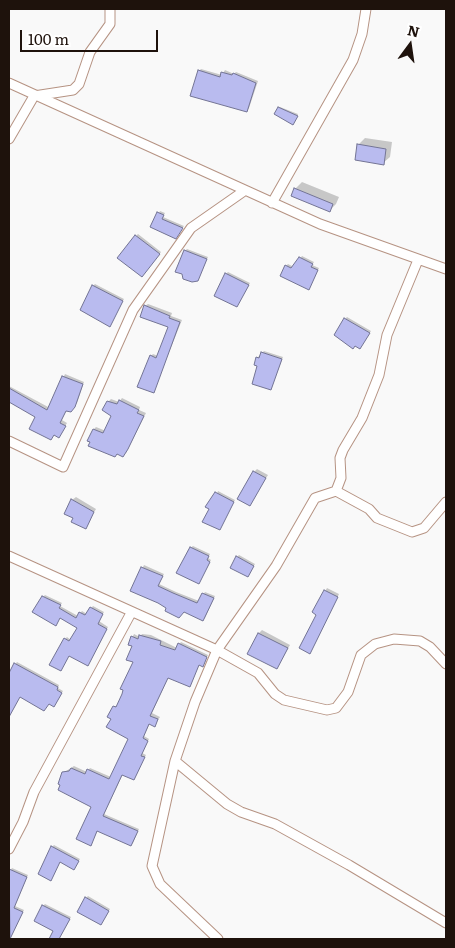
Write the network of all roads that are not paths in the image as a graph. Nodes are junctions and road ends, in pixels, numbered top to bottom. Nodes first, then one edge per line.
1 (110, 9) edge
2 (366, 9) edge
3 (9, 83) edge
4 (34, 96) junction
5 (9, 139) edge
6 (244, 191) junction
7 (272, 203) junction
8 (418, 260) junction
9 (446, 270) edge
10 (9, 441) edge
11 (336, 491) junction
12 (446, 502) edge
13 (9, 556) edge
14 (131, 613) junction
15 (216, 650) junction
16 (446, 664) edge
17 (175, 761) junction
18 (9, 849) edge
19 (446, 923) edge
20 (218, 939) edge

1 - 4 street
2 - 7 street
3 - 4 street
4 - 5 street
4 - 6 street
6 - 7 street
6 - 10 street
7 - 8 street
8 - 9 street
8 - 11 street
11 - 12 street
11 - 15 street
13 - 14 street
14 - 15 street
14 - 18 street
15 - 16 street
15 - 17 street
17 - 19 street
17 - 20 street

